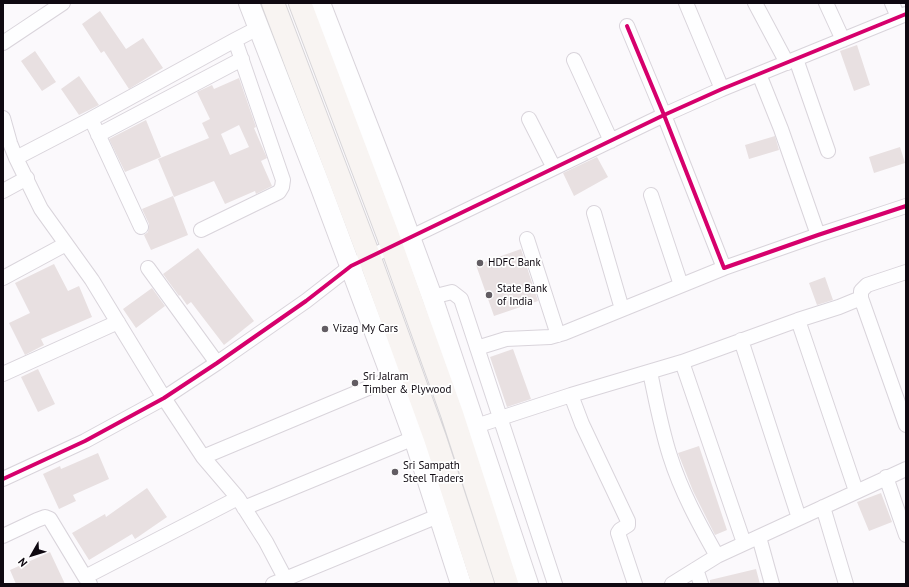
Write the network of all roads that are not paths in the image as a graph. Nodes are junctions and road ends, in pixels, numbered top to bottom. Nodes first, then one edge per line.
1 (63, 3) edge
2 (249, 3) edge
3 (273, 3) edge
4 (300, 3) edge
5 (320, 3) edge
6 (686, 3) edge
7 (755, 3) edge
8 (826, 3) edge
9 (892, 3) edge
10 (902, 15) edge
11 (627, 26) dead end
12 (258, 28) junction
13 (235, 40) junction
14 (843, 40) junction
15 (3, 43) edge
16 (242, 59) junction
17 (574, 60) dead end
18 (792, 61) junction
19 (760, 74) junction
20 (722, 89) junction
21 (664, 115) junction
22 (3, 118) edge
23 (91, 119) junction
24 (529, 119) dead end
25 (98, 134) junction
26 (612, 141) junction
27 (828, 151) dead end
28 (16, 158) junction
29 (554, 168) junction
30 (26, 178) junction
31 (3, 191) edge
32 (651, 195) dead end
33 (906, 206) edge
34 (594, 213) dead end
35 (140, 227) dead end
36 (201, 230) dead end
37 (818, 235) junction
38 (527, 239) dead end
39 (401, 242) junction
40 (66, 244) junction
41 (360, 261) junction
42 (148, 268) dead end
43 (724, 268) junction
44 (906, 272) edge
45 (3, 278) edge
46 (681, 285) junction
47 (432, 297) junction
48 (861, 298) junction
49 (622, 309) junction
50 (798, 320) junction
51 (118, 322) junction
52 (558, 335) junction
53 (741, 340) junction
54 (477, 348) junction
55 (682, 362) junction
56 (217, 363) junction
57 (650, 372) junction
58 (3, 374) edge
59 (392, 378) junction
60 (570, 395) junction
61 (164, 398) junction
62 (500, 418) junction
63 (906, 425) edge
64 (476, 426) junction
65 (414, 438) junction
66 (203, 457) junction
67 (906, 469) edge
68 (886, 477) junction
69 (3, 479) edge
70 (856, 491) junction
71 (241, 503) junction
72 (823, 507) junction
73 (438, 516) junction
74 (800, 518) junction
75 (906, 535) edge
76 (3, 536) edge
77 (759, 537) junction
78 (744, 543) junction
79 (717, 556) junction
80 (696, 569) junction
81 (87, 580) edge
82 (282, 582) edge
83 (461, 584) edge
84 (483, 584) edge
85 (507, 584) edge
86 (528, 584) edge
87 (555, 584) edge
88 (635, 584) edge
89 (672, 584) edge
90 (701, 584) edge
91 (772, 584) edge
92 (846, 584) edge

1 - 15 street
2 - 12 street
3 - 41 main road
4 - 39 main road
5 - 39 street
6 - 20 street
7 - 18 street
8 - 14 street
9 - 10 street
10 - 14 street
11 - 21 street
12 - 13 street
12 - 41 street
13 - 16 street
13 - 23 street
14 - 18 street
16 - 25 street
16 - 36 street
17 - 26 street
18 - 19 street
18 - 27 street
19 - 20 street
19 - 37 street
20 - 21 street
21 - 26 street
21 - 43 street
22 - 28 street
23 - 25 street
23 - 28 street
24 - 29 street
25 - 35 street
26 - 29 street
28 - 30 street
29 - 39 street
30 - 31 street
30 - 40 street
32 - 46 street
33 - 37 street
34 - 49 street
37 - 43 street
38 - 52 street
39 - 41 street
39 - 47 street
39 - 85 main road
40 - 45 street
40 - 51 street
41 - 56 street
41 - 59 street
41 - 84 main road
42 - 56 street
43 - 46 street
44 - 48 street
46 - 49 street
47 - 54 street
47 - 64 street
48 - 50 street
48 - 63 street
49 - 52 street
50 - 53 street
50 - 70 street
51 - 58 street
51 - 61 street
52 - 54 street
53 - 55 street
53 - 74 street
54 - 62 street
55 - 57 street
55 - 78 street
56 - 61 street
57 - 60 street
57 - 79 street
59 - 65 street
59 - 66 street
60 - 62 street
60 - 88 street
61 - 66 street
61 - 69 street
62 - 64 street
62 - 87 street
64 - 86 street
65 - 71 street
65 - 73 street
66 - 71 street
67 - 68 street
68 - 70 street
68 - 75 street
70 - 72 street
71 - 81 street
71 - 82 street
72 - 74 street
72 - 92 street
73 - 82 street
73 - 83 street
74 - 77 street
76 - 81 street
77 - 78 street
77 - 91 street
78 - 79 street
79 - 80 street
80 - 89 street
80 - 90 street

